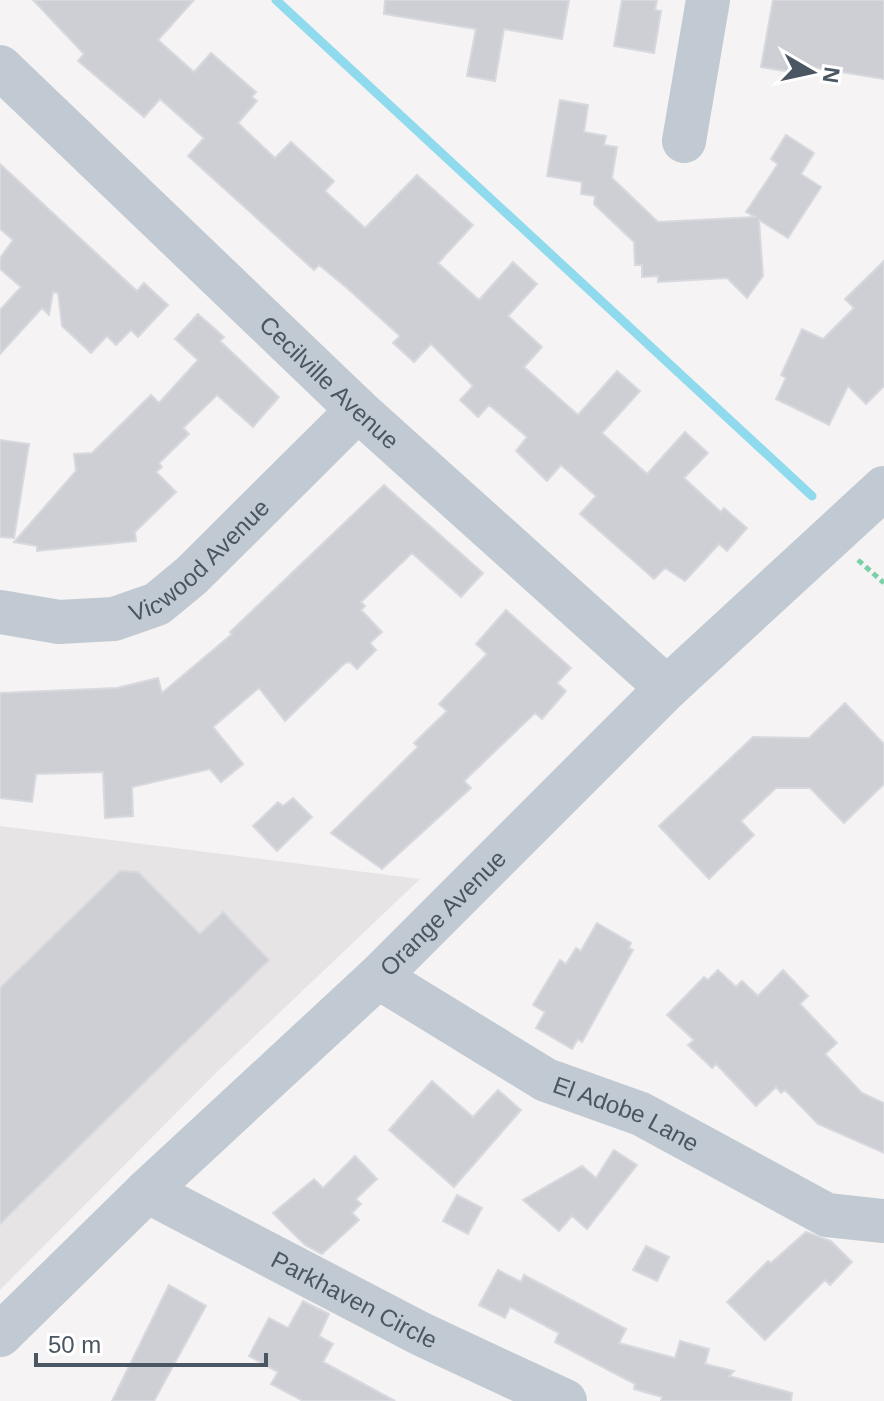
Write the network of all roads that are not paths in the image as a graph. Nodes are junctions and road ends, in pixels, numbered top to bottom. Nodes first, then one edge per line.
1 (708, 0) edge
2 (0, 67) edge
3 (684, 141) dead end
4 (358, 410) junction
5 (884, 488) edge
6 (0, 612) edge
7 (667, 688) junction
8 (378, 977) junction
9 (147, 1191) junction
10 (884, 1221) edge
11 (0, 1335) edge
12 (565, 1401) edge

1 - 3 street
2 - 4 street, Cecilville Avenue
4 - 6 street, Vicwood Avenue
4 - 7 street, Cecilville Avenue
5 - 7 street, Orange Avenue
7 - 8 street, Orange Avenue
8 - 9 street, Orange Avenue
8 - 10 street, El Adobe Lane
9 - 11 street, Orange Avenue
9 - 12 street, Parkhaven Circle

